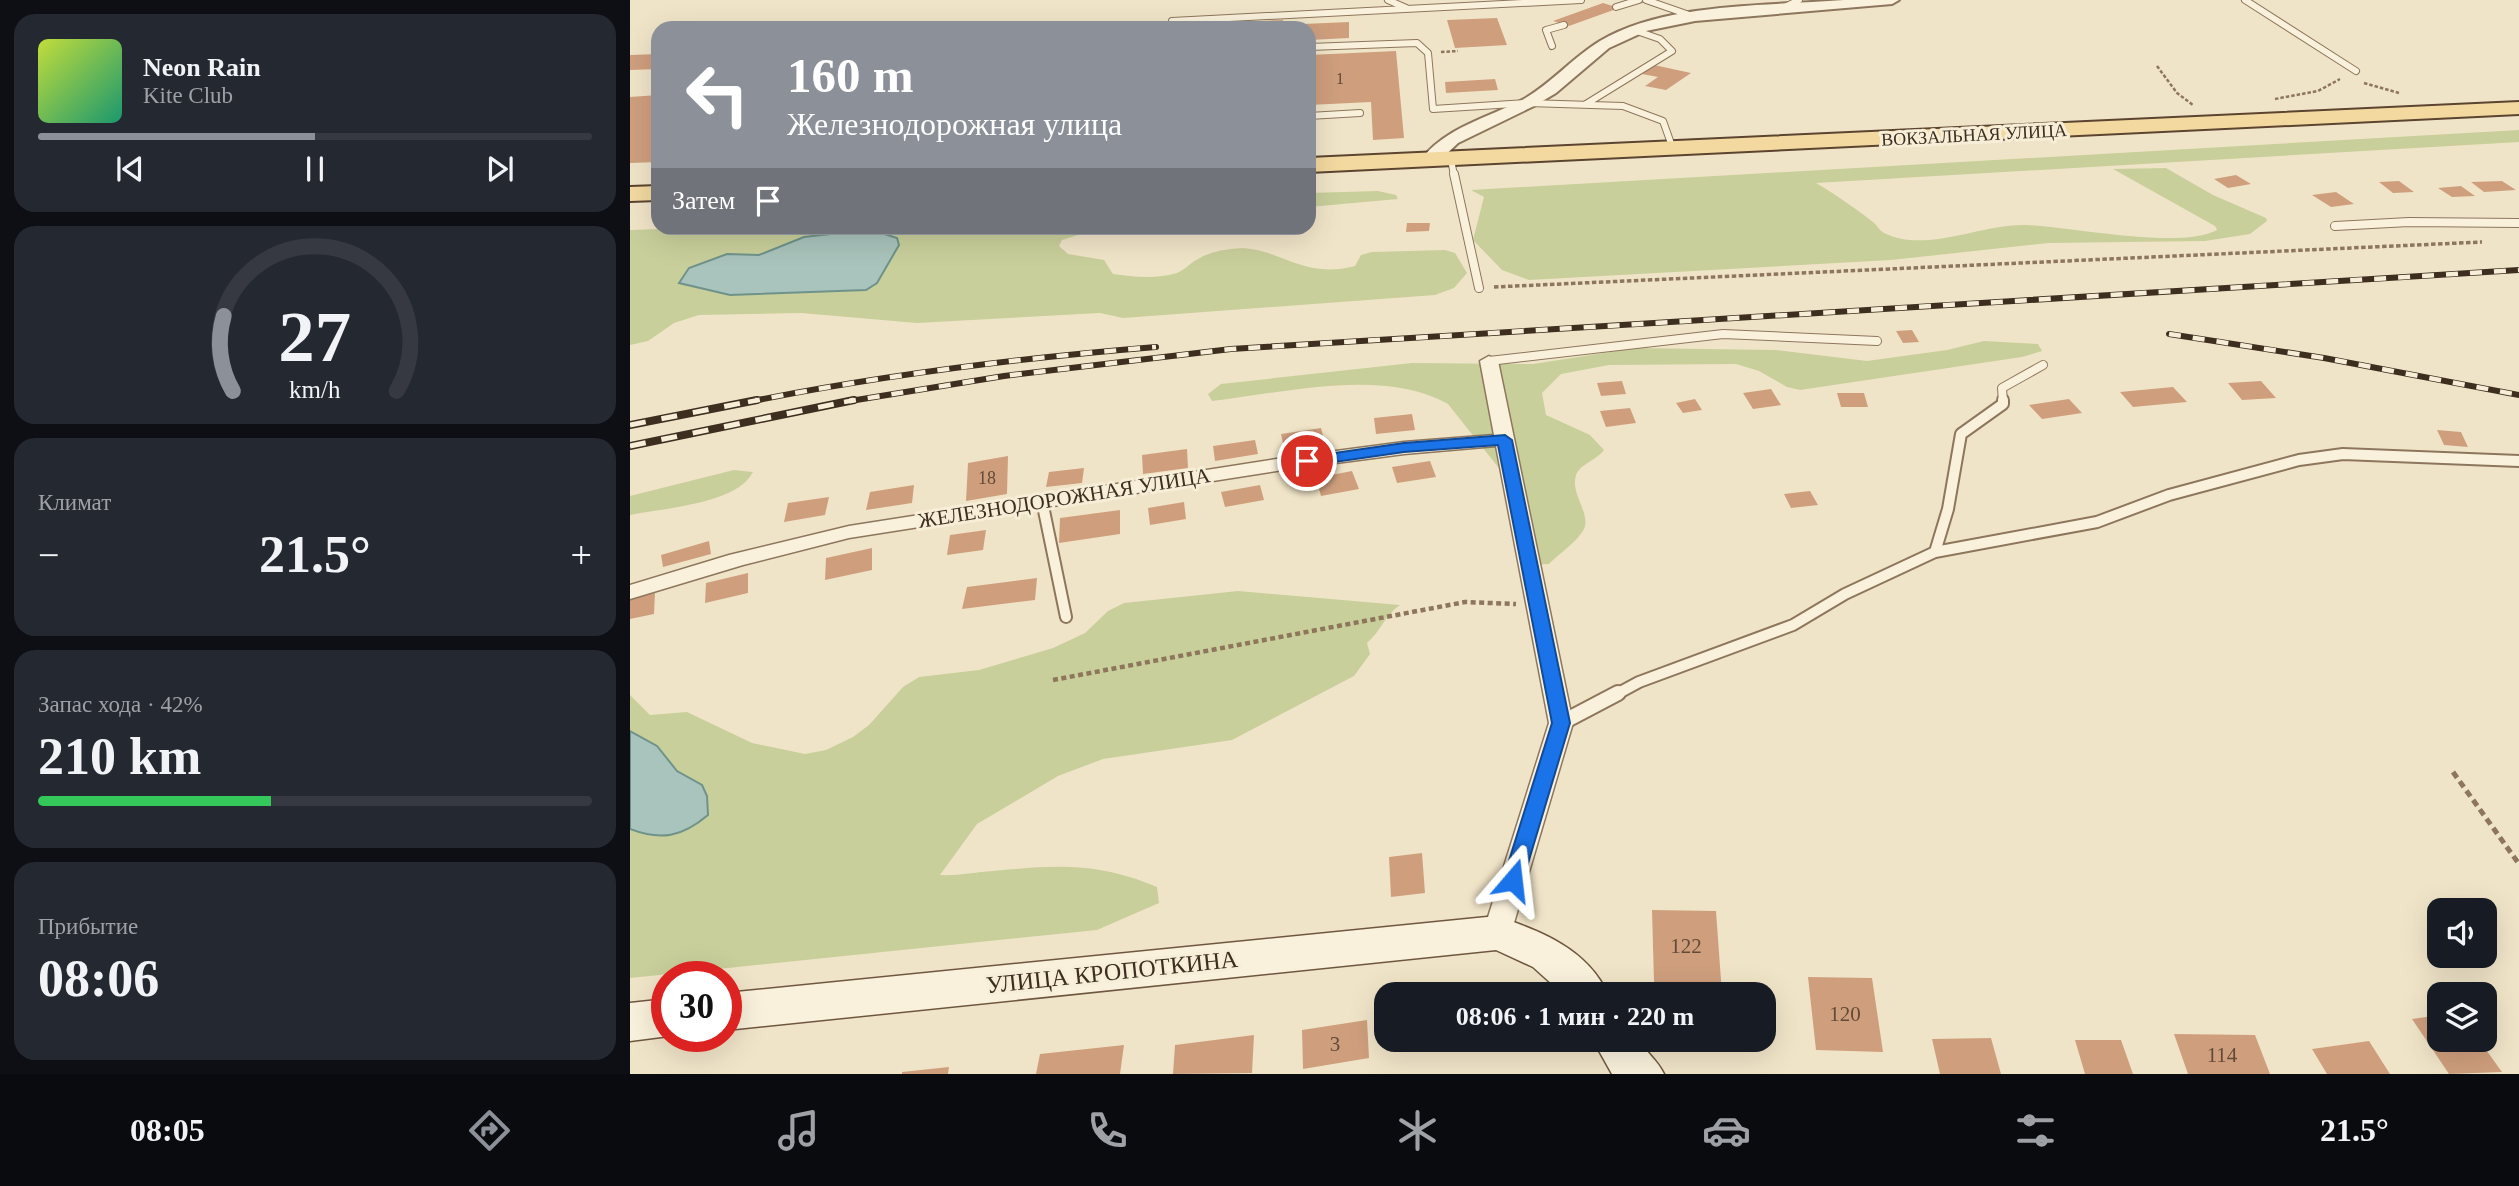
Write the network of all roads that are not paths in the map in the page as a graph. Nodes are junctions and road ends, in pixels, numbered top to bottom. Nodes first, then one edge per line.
1 (1388, 0) edge
2 (1581, 0) edge
3 (1639, 0) edge
4 (1646, 0) edge
5 (1799, 0) edge
6 (1892, 0) edge
7 (2245, 0) edge
8 (1616, 7) dead end
9 (1781, 9) junction
10 (1412, 10) junction
11 (1695, 17) junction
12 (1172, 21) dead end
13 (1564, 24) dead end
14 (1634, 30) junction
15 (1552, 46) dead end
16 (1316, 47) edge
17 (2356, 71) road end
18 (1528, 103) junction
19 (1586, 104) junction
20 (2519, 108) edge
21 (1360, 113) dead end
22 (1316, 116) edge
23 (1673, 149) junction
24 (1440, 161) junction
25 (1316, 165) edge
26 (651, 193) edge
27 (630, 194) edge
28 (2519, 223) edge
29 (2335, 226) dead end
30 (1479, 288) road end
31 (1877, 341) dead end
32 (1489, 361) joint
33 (2043, 365) dead end
34 (1505, 440) junction
35 (2519, 461) edge
36 (1042, 501) junction
37 (1935, 552) junction
38 (630, 592) edge
39 (1066, 617) dead end
40 (1561, 723) junction
41 (1497, 933) junction
42 (1579, 982) edge
43 (742, 1010) edge
44 (651, 1019) edge
45 (630, 1021) edge

1 - 10 lane
2 - 10 lane
3 - 8 lane
4 - 11 lane
5 - 9 lane
6 - 9 street
7 - 17 lane
9 - 11 street
10 - 12 lane
11 - 14 street
13 - 15 lane
14 - 18 street
14 - 19 lane
16 - 18 lane
18 - 19 lane
18 - 24 street
19 - 23 lane
20 - 23 main road, ВОКЗАЛЬНАЯ УЛИЦА
21 - 22 lane
23 - 24 main road, ВОКЗАЛЬНАЯ УЛИЦА
24 - 25 main road, ВОКЗАЛЬНАЯ УЛИЦА
24 - 30 lane
26 - 27 main road
28 - 29 lane
31 - 32 lane
32 - 34 street
33 - 37 lane
34 - 36 street, ЖЕЛЕЗНОДОРОЖНАЯ УЛИЦА
34 - 40 street
35 - 37 lane
36 - 38 street, ЖЕЛЕЗНОДОРОЖНАЯ УЛИЦА
36 - 39 lane
37 - 40 lane
40 - 41 street
41 - 42 main road
41 - 43 main road, УЛИЦА КРОПОТКИНА
44 - 45 main road

